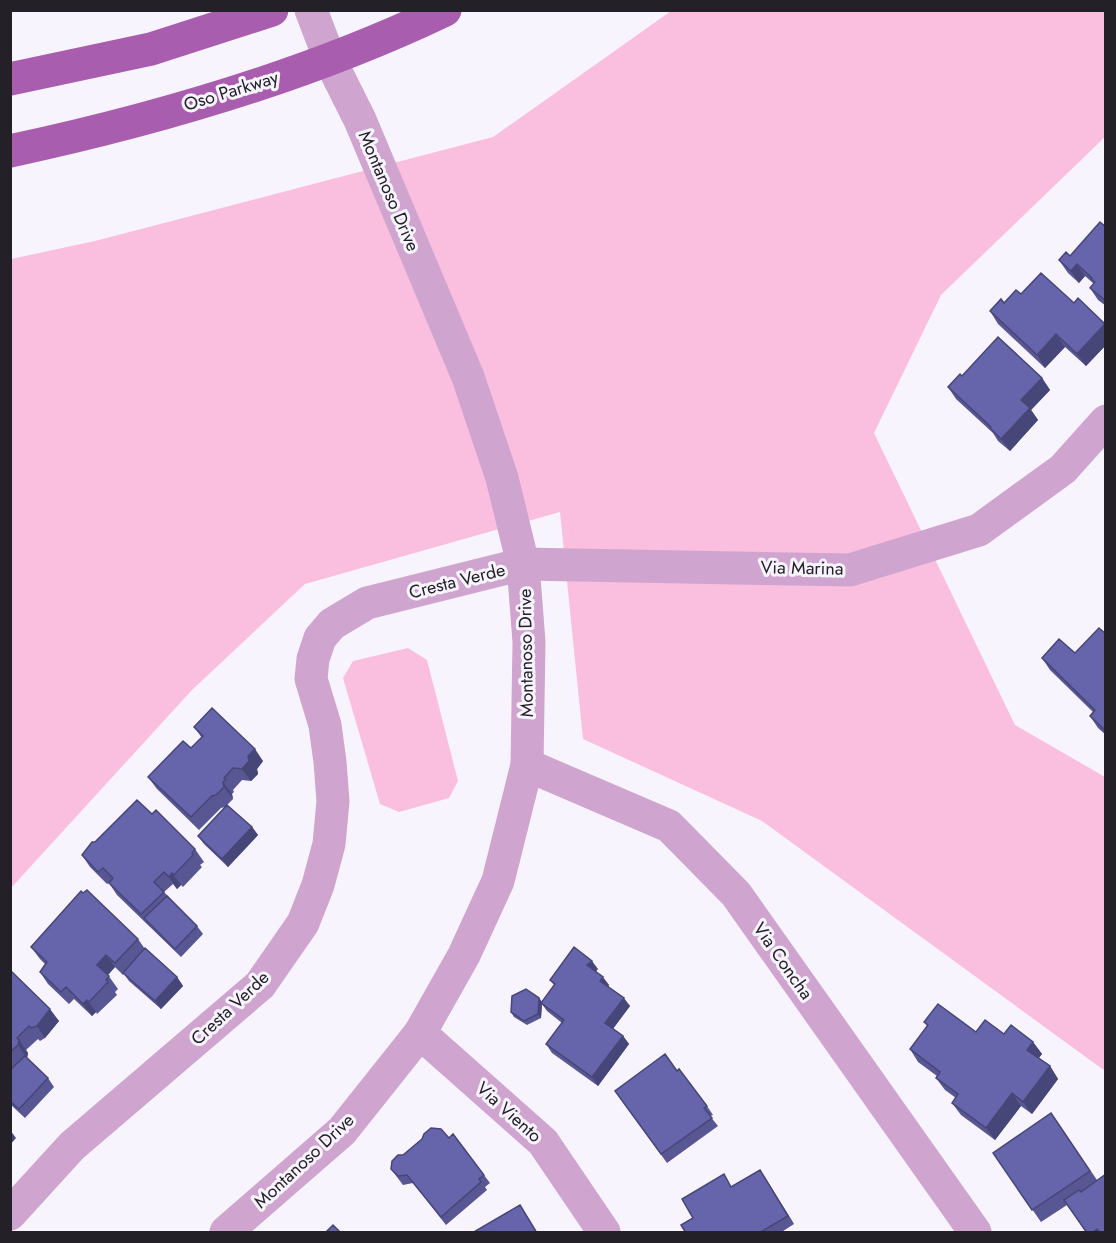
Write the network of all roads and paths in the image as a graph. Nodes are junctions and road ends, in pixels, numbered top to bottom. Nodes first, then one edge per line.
1 (272, 10) edge
2 (311, 10) edge
3 (445, 10) edge
4 (330, 60) junction
5 (10, 79) edge
6 (10, 151) edge
7 (1106, 421) edge
8 (523, 564) junction
9 (527, 765) junction
10 (420, 1033) junction
11 (10, 1214) edge
12 (226, 1233) edge
13 (604, 1233) edge
14 (975, 1233) edge

1 - 5 main road
2 - 4 street, Montanoso Drive
3 - 4 main road, Oso Parkway
4 - 6 main road, Oso Parkway
4 - 8 street, Montanoso Drive
7 - 8 street, Via Marina
8 - 9 street, Montanoso Drive
8 - 11 street, Cresta Verde
9 - 10 street, Montanoso Drive
9 - 14 street, Via Concha
10 - 12 street, Montanoso Drive
10 - 13 street, Via Viento

